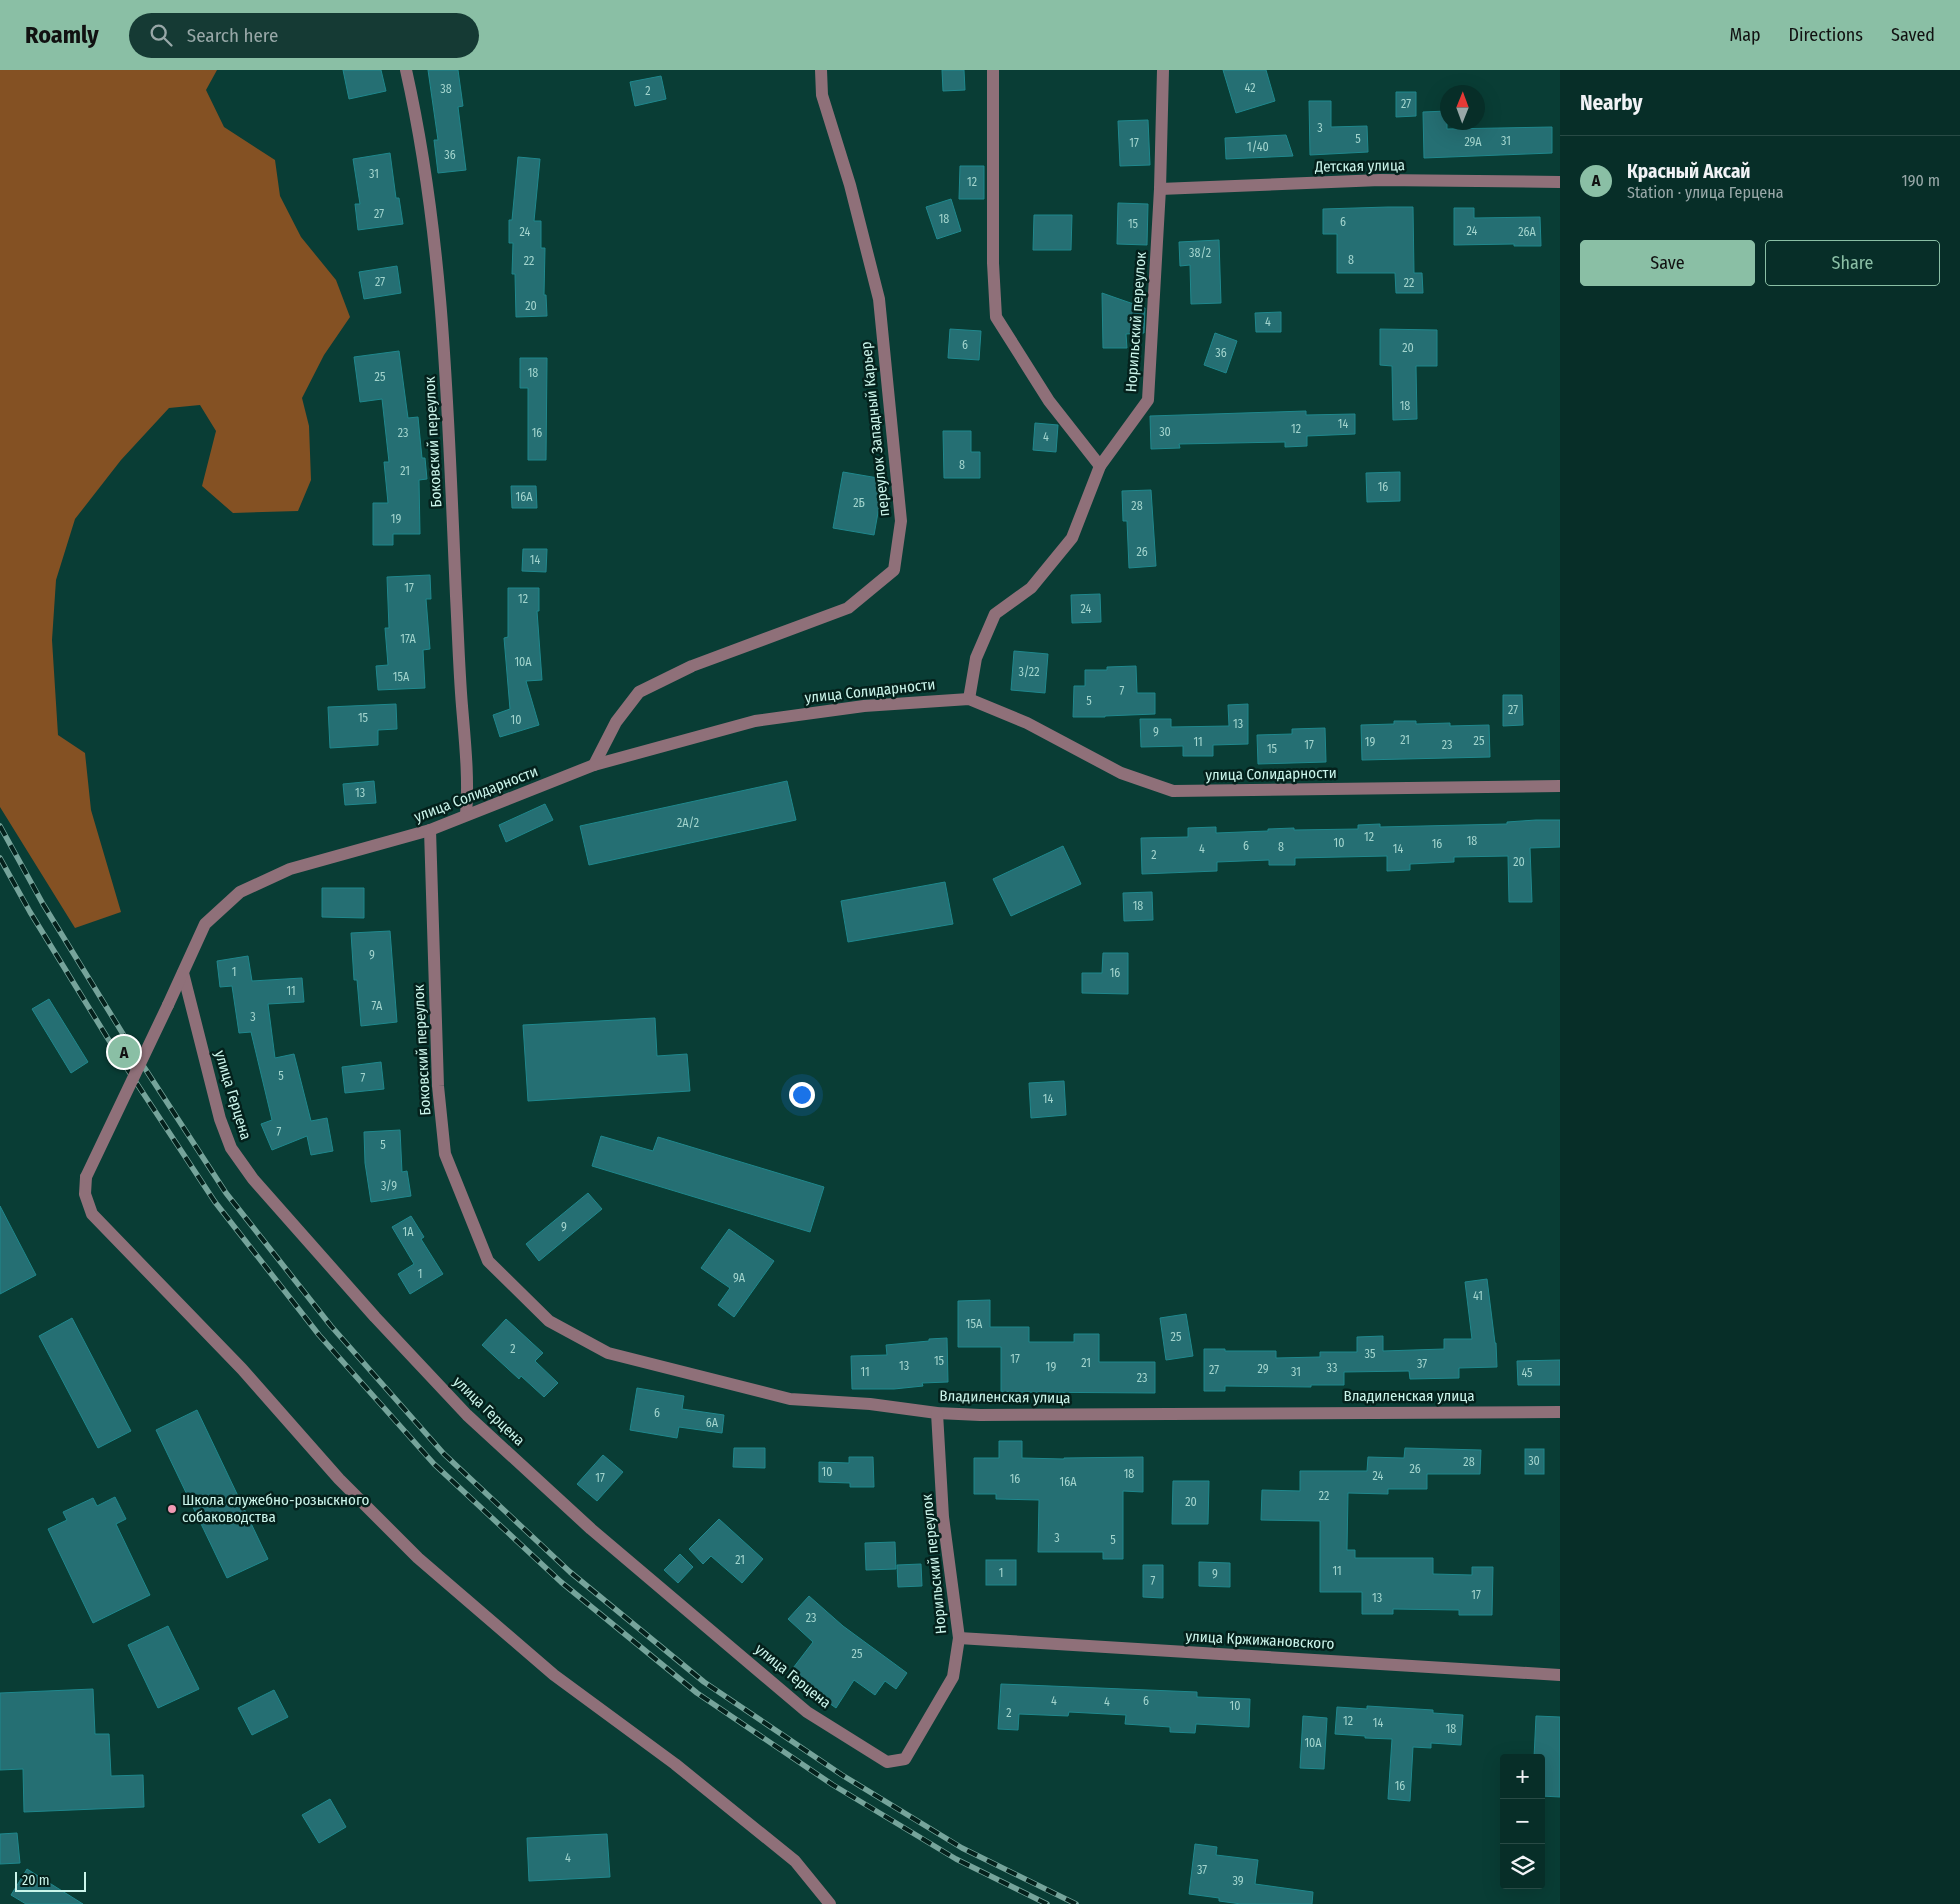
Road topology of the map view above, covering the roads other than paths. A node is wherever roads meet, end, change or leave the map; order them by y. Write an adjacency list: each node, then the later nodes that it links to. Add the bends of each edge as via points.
1 (406, 70): 11 (street, Боковский переулок, via 419,127 436,252 447,391 468,792)
2 (821, 70): 9 (street, переулок Западный Карьер, via 822,95 850,185 879,299 901,521 894,570 848,608 692,666 639,692 616,722)
3 (993, 70): 7 (street, via 996,317 1049,401)
4 (1163, 70): 6 (street, Норильский переулок)
5 (1560, 182): 6 (street, Детская улица, via 1380,180)
6 (1160, 189): 7 (street, Норильский переулок, via 1148,400)
7 (1100, 466): 8 (street, Норильский переулок, via 1072,538 1031,588 995,614 976,658)
8 (969, 699): 9 (street, улица Солидарности, via 864,706 755,721); 10 (street, улица Солидарности, via 1027,723 1121,773 1173,791)
9 (594, 766): 11 (street, улица Солидарности)
10 (1560, 786)
11 (466, 815): 12 (street, улица Солидарности)
12 (430, 830): 13 (street, улица Солидарности, via 290,869 240,892 205,924); 14 (street, Боковский переулок, via 438,1086 445,1154)
13 (183, 974): 19 (street, улица Герцена, via 220,1119 231,1148 253,1179 375,1317 467,1415 591,1529 800,1706 887,1762); 20 (street, bridge, via 86,1177 85,1194 92,1214 242,1369 339,1479 418,1558 554,1675 675,1764 789,1855)
14 (488, 1261): 16 (street, Владиленская улица, via 550,1321 608,1353 790,1399 870,1404)
15 (1560, 1412): 16 (street, Владиленская улица)
16 (937, 1413): 17 (street, Норильский переулок, via 944,1517)
17 (959, 1638): 18 (street, улица Кржижановского); 19 (street, Норильский переулок, via 953,1677)
18 (1560, 1675)
19 (905, 1759)
20 (830, 1904)

